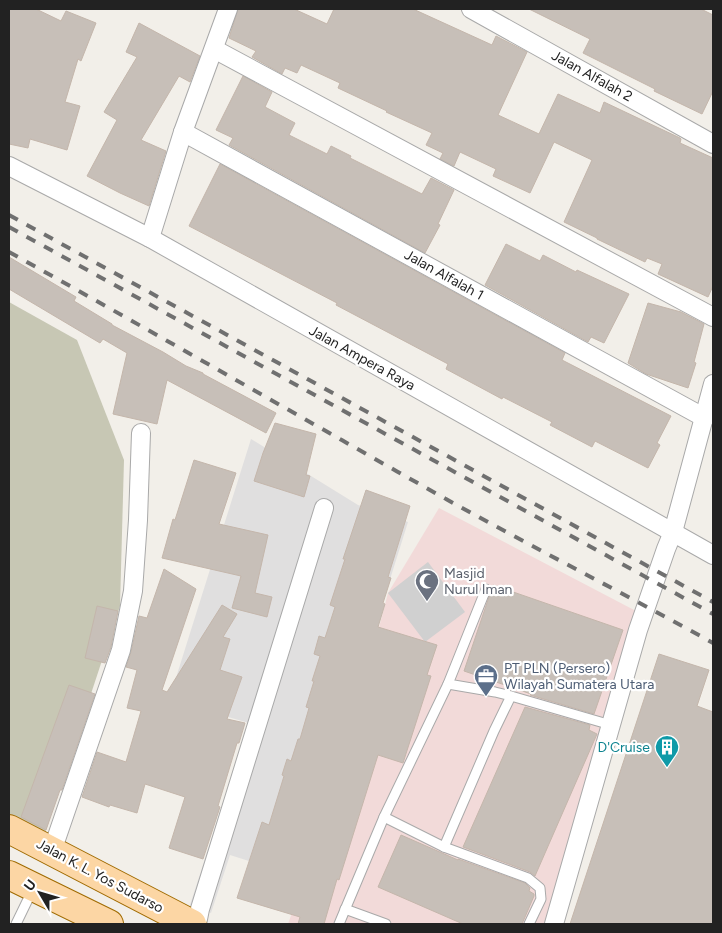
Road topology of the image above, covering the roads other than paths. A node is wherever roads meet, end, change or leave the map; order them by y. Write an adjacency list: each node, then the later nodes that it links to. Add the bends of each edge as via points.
1 (228, 9): 3 (street)
2 (471, 9): 5 (street, Jalan Alfalah 2)
3 (214, 49): 4 (street); 8 (street)
4 (183, 132): 7 (street); 10 (street, Jalan Alfalah 1)
5 (713, 144)
6 (9, 166): 7 (street, Jalan Ampera Raya)
7 (150, 238): 13 (street, Jalan Ampera Raya)
8 (713, 317)
9 (713, 384): 10 (street)
10 (704, 418): 13 (street)
11 (141, 433): 22 (street, via 133,590 122,650)
12 (324, 508): 29 (street)
13 (673, 532): 14 (street, Jalan Ampera Raya); 18 (street, via 646,606)
14 (713, 555)
15 (486, 589): 16 (lane)
16 (448, 684): 17 (lane); 19 (lane)
17 (511, 696): 18 (lane); 21 (lane)
18 (611, 725): 33 (street)
19 (384, 817): 21 (lane); 25 (lane)
20 (12, 838): 22 (main road, Jalan K. L. Yos Sudarso)
21 (444, 847): 32 (lane, via 528,878 540,888 541,899)
22 (52, 851): 24 (main road); 28 (main road, Jalan K. L. Yos Sudarso)
23 (9, 875): 24 (main road)
24 (33, 888): 26 (lane); 27 (main road)
25 (345, 910): 30 (lane); 31 (lane)
26 (16, 924)
27 (109, 924)
28 (192, 924)
29 (197, 924)
30 (339, 924)
31 (386, 924)
32 (529, 924)
33 (554, 924)

